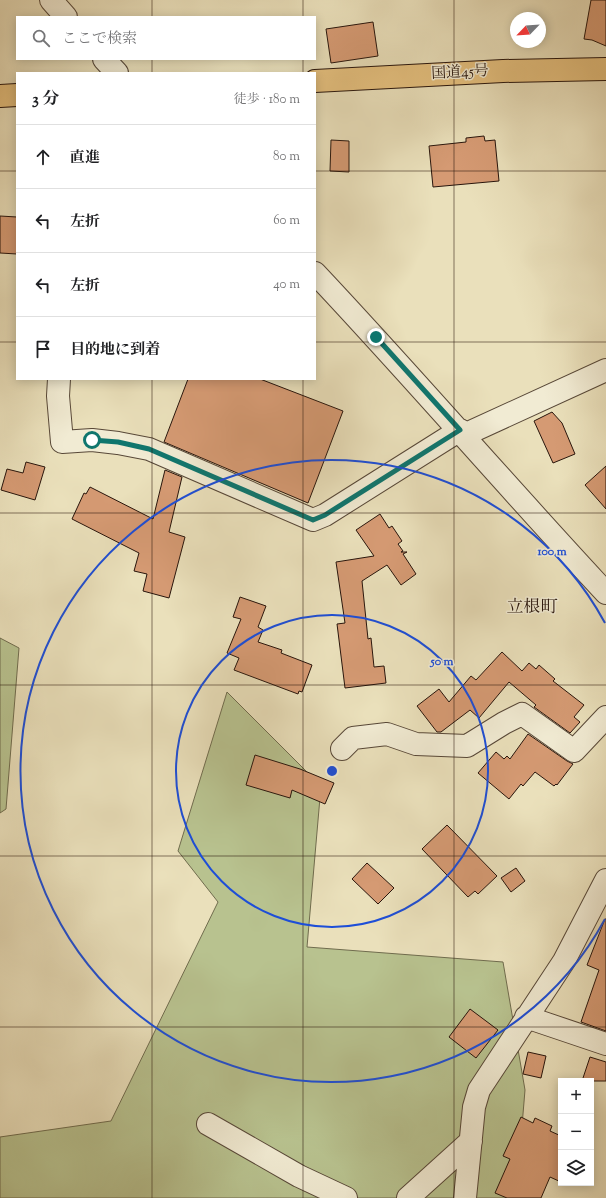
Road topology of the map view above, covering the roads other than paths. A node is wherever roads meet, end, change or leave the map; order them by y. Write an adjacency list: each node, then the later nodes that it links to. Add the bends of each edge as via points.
1 (51, 0): 2 (street)
2 (65, 16)
3 (105, 60): 5 (street)
4 (606, 69): 6 (highway, 国道45号, via 503,71)
5 (116, 72)
6 (316, 81)
7 (16, 95): 8 (highway)
8 (0, 96)
9 (316, 274): 12 (street)
10 (606, 370): 12 (street)
11 (59, 380): 12 (street, via 62,442 118,442 149,449 313,520)
12 (462, 432): 13 (street)
13 (606, 593)
14 (606, 717): 15 (street, via 574,751 522,714 466,746 416,744 387,734 353,738)
15 (342, 749)
16 (606, 880): 17 (street, via 564,961)
17 (526, 1017): 18 (street); 20 (street, via 479,1090 474,1106)
18 (606, 1044)
19 (208, 1124): 21 (street, via 299,1176)
20 (471, 1141): 22 (street); 23 (street)
21 (346, 1198)
22 (408, 1198)
23 (466, 1198)

